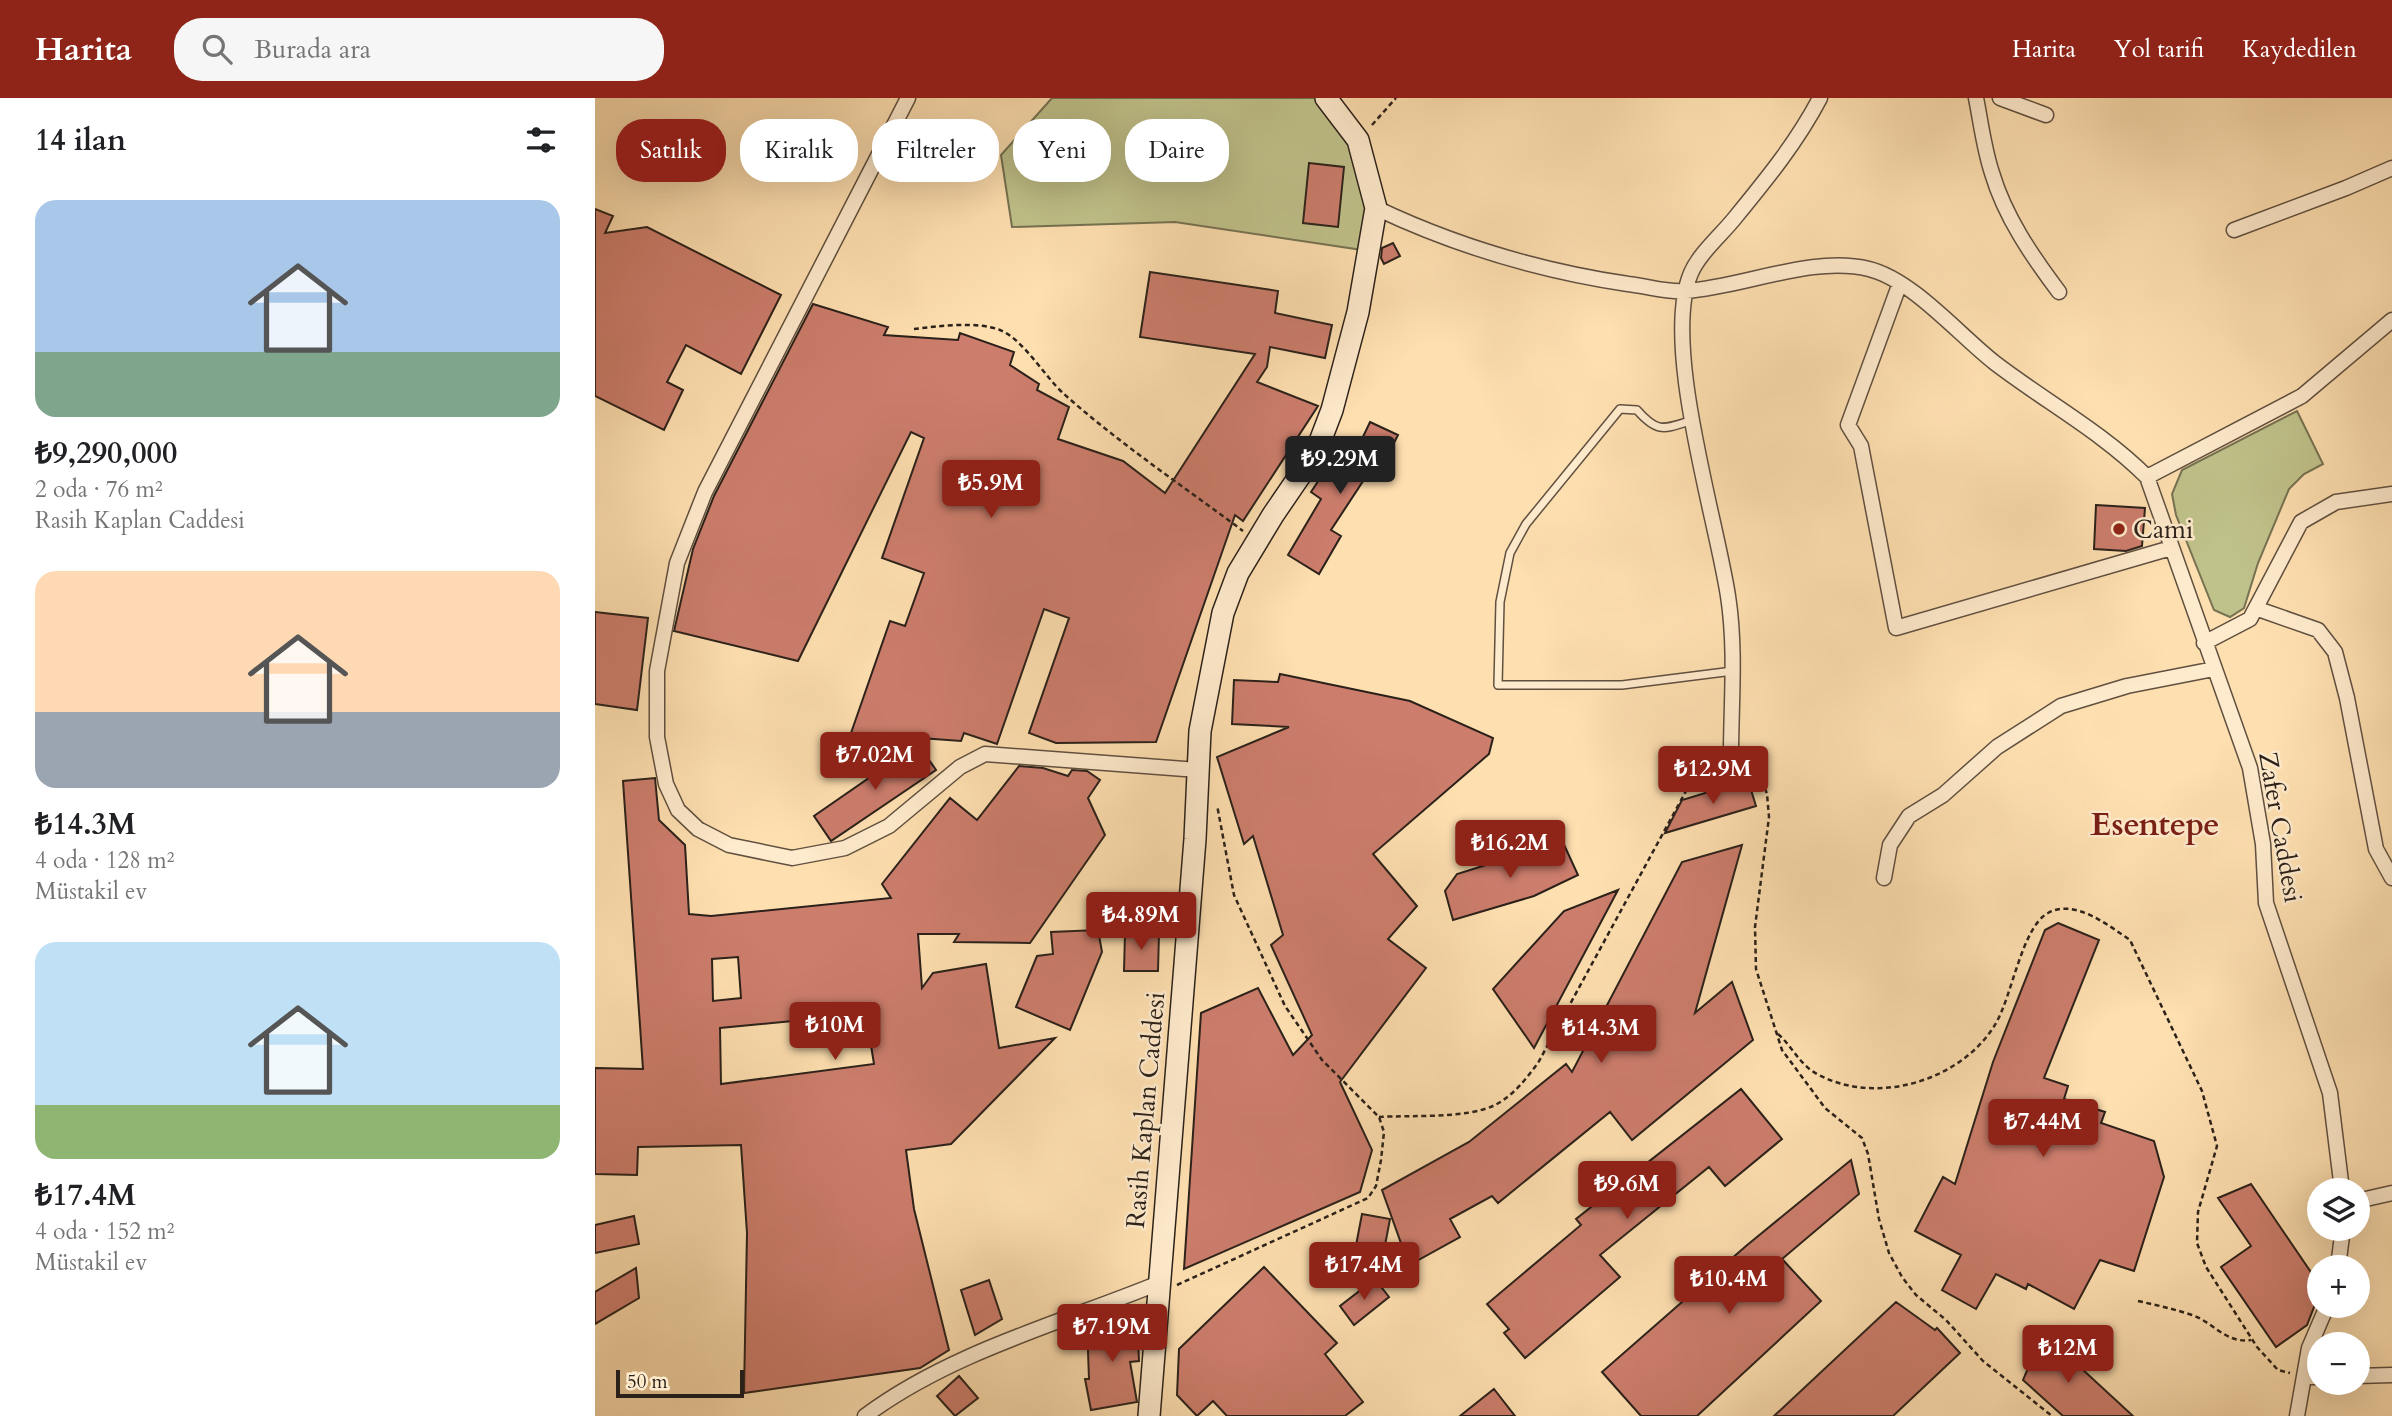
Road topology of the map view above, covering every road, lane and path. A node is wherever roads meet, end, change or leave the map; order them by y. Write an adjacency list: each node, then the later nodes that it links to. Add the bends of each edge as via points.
1 (908, 98): 26 (street, via 705,492 677,563 657,671 657,737 666,784 678,810 698,829 729,845 792,858 845,848 889,826 960,767 985,754)
2 (1326, 98): 8 (street)
3 (1396, 98): 8 (path)
4 (1820, 98): 13 (street, via 1782,160 1692,270)
5 (1976, 98): 14 (street, via 1991,173 2003,202)
6 (2000, 98): 7 (street)
7 (2046, 115)
8 (1358, 140): 10 (street, Rasih Kaplan Caddesi)
9 (2392, 168): 11 (street)
10 (1376, 208): 13 (street, via 1496,255 1574,276); 20 (street, Rasih Kaplan Caddesi, via 1358,312 1332,410 1316,452)
11 (2234, 230)
12 (1900, 284): 13 (street, via 1872,270 1843,265); 18 (street, via 1996,364 2122,452); 21 (street, via 1848,425 1861,446 1896,628)
13 (1684, 292): 17 (street, via 1680,323)
14 (2059, 292)
15 (2392, 320): 18 (street, via 2302,396)
16 (914, 329): 20 (path, via 958,326 999,330 1017,341 1063,393 1101,425)
17 (1693, 420): 25 (street, via 1729,598); 25 (lane, via 1660,429 1636,410 1620,409 1526,524 1510,553 1502,586 1498,685 1600,686)
18 (2147, 477): 21 (street, Zafer Caddesi)
19 (2392, 494): 22 (street, via 2336,502 2301,522)
20 (1257, 541): 26 (street, Rasih Kaplan Caddesi, via 1238,573 1223,613)
21 (2171, 548): 23 (street, Zafer Caddesi)
22 (2258, 609): 23 (street, via 2250,619); 30 (street, via 2318,630 2335,652 2376,849)
23 (2204, 643): 24 (street, Zafer Caddesi)
24 (2214, 669): 29 (street, via 2127,686 2061,706 1997,747 1943,795 1909,816 1890,845); 33 (street, Zafer Caddesi, via 2250,768 2263,844 2266,903 2330,1093)
25 (1733, 671): 27 (street)
26 (1198, 770): 36 (street, Rasih Kaplan Caddesi)
27 (1731, 771): 31 (path, via 1756,775 1767,794 1769,817 1755,927 1756,969); 32 (path, via 1694,782 1686,791 1538,1063 1521,1085 1495,1105 1478,1111)
28 (1215, 796): 32 (path, via 1234,895 1285,1006 1322,1060)
29 (1884, 878)
30 (2392, 878)
31 (1776, 1032): 38 (path, via 1816,1074 1845,1086 1880,1089 1914,1082 1947,1070 1972,1053 1996,1023 2032,930 2048,913 2074,909 2108,925 2130,940 2202,1091 2217,1146 2198,1212 2197,1243 2206,1267); 45 (path, via 1800,1078 1825,1108 1862,1138 1879,1219 1902,1277 1983,1361)
32 (1379, 1117): 36 (path, via 1384,1132 1381,1160 1376,1186 1368,1198)
33 (2341, 1178)
34 (2392, 1193): 35 (street)
35 (2370, 1198)
36 (1159, 1288): 43 (street, via 963,1360 883,1402); 44 (street, Rasih Kaplan Caddesi)
37 (2138, 1301): 38 (path, via 2195,1315 2243,1342)
38 (2253, 1340): 39 (path, via 2278,1370)
39 (2307, 1376)
40 (2370, 1376): 41 (street)
41 (2392, 1376)
42 (2307, 1388): 46 (street)
43 (866, 1416)
44 (1149, 1416)
45 (2052, 1416)
46 (2297, 1416)

